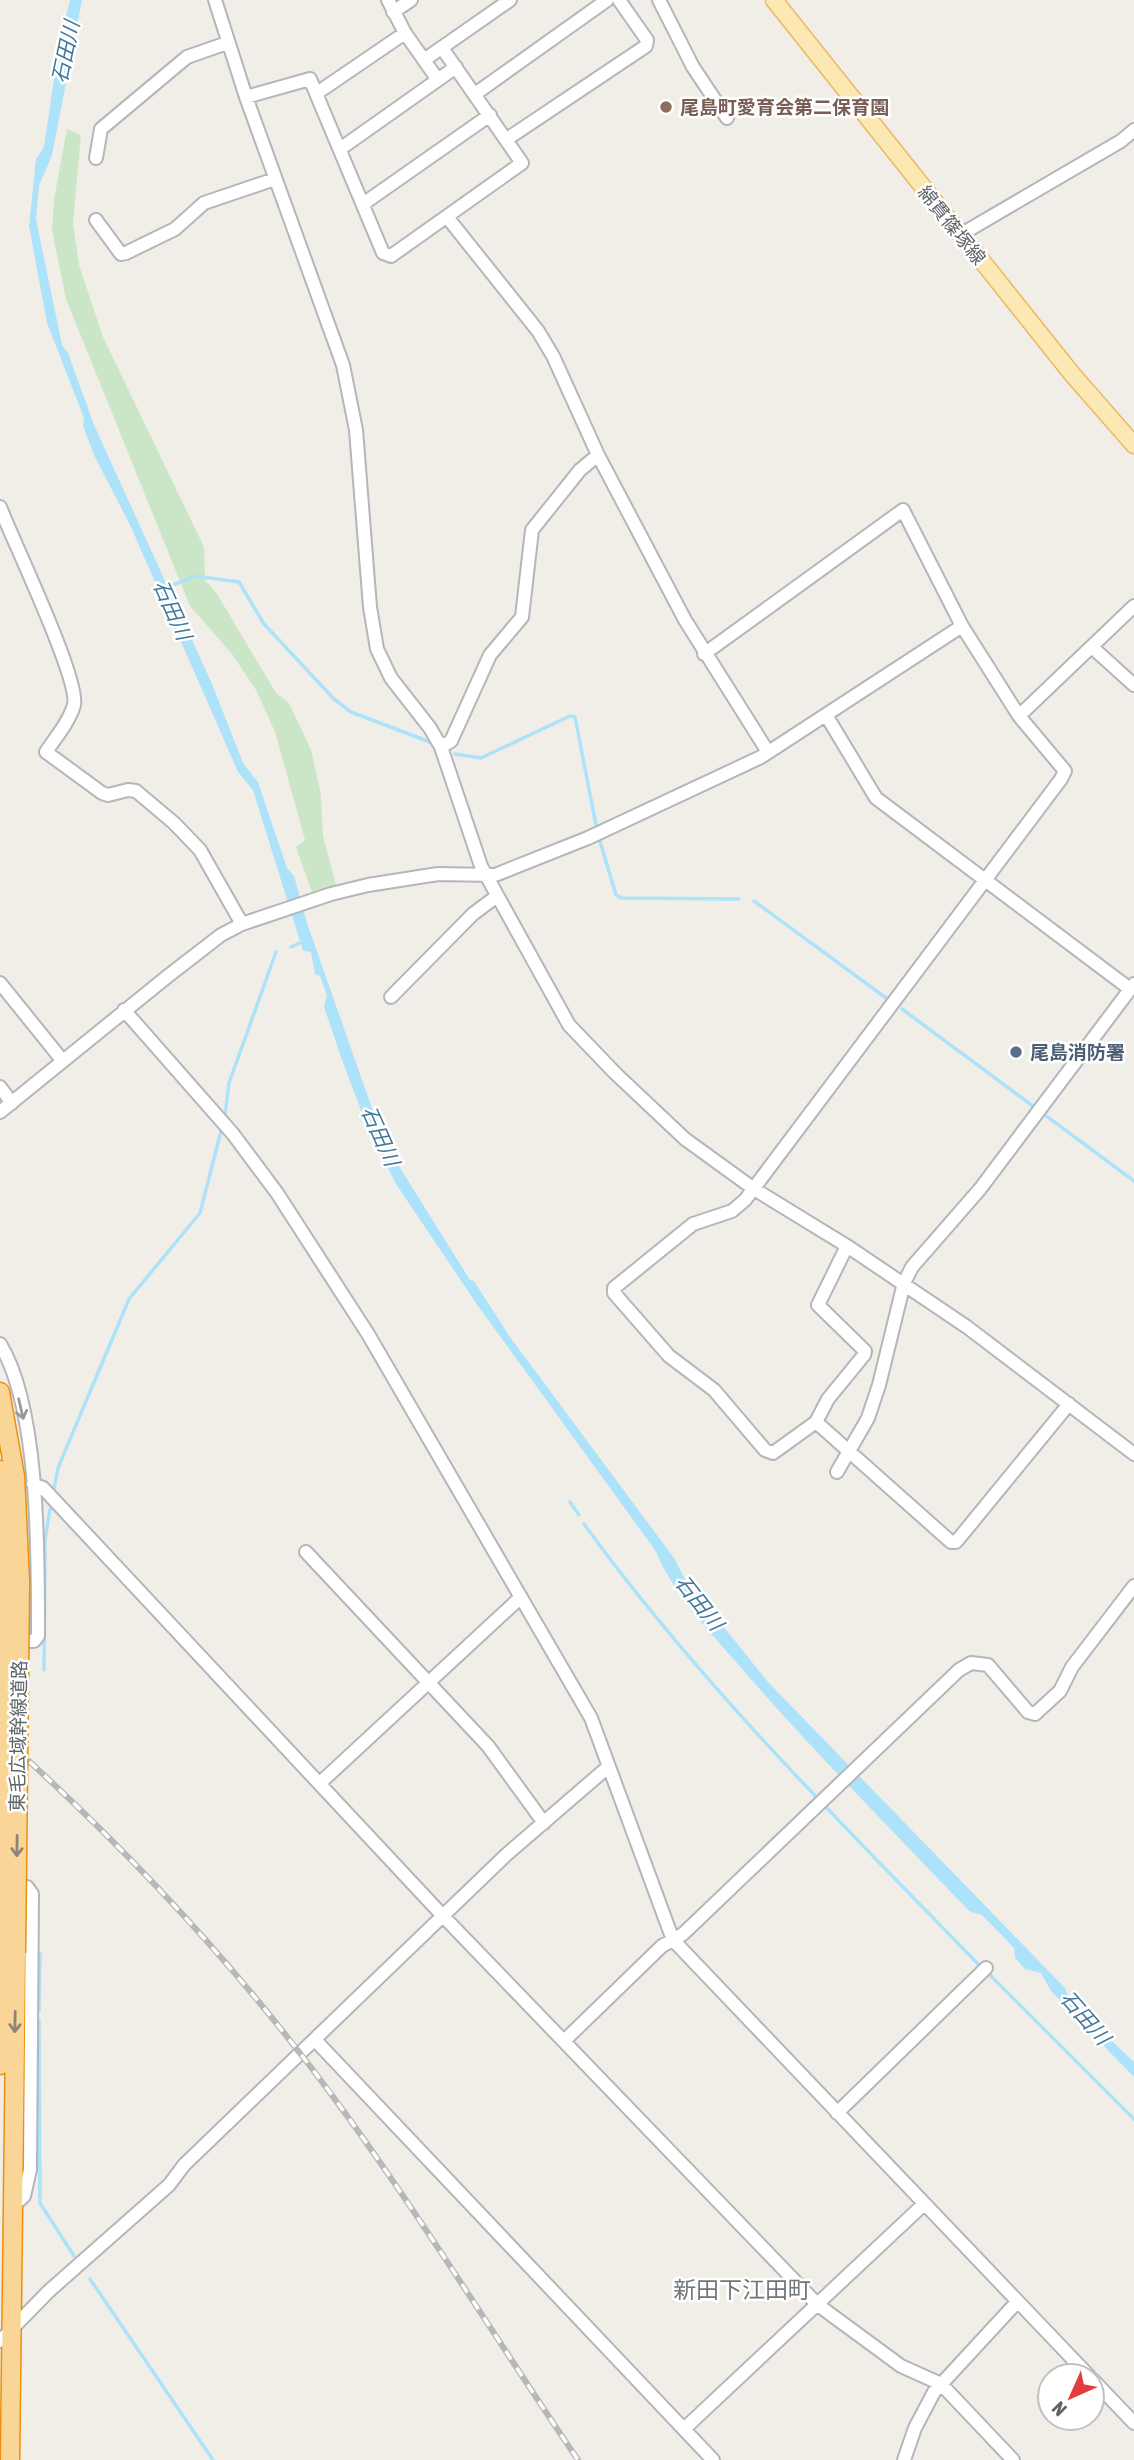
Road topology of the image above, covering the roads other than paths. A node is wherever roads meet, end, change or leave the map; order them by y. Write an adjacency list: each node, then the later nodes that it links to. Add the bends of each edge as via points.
1 (215, 0): 10 (street)
2 (411, 0): 8 (street)
3 (510, 0): 11 (street)
4 (607, 0): 16 (street)
5 (619, 0): 21 (street, via 647,40 646,46)
6 (659, 0): 19 (street)
7 (775, 0): 28 (main road, 綿貫篠塚線)
8 (391, 6): 9 (street)
9 (405, 33): 12 (street); 15 (street)
10 (228, 43): 17 (street); 23 (street, via 187,57 101,129)
11 (442, 48): 12 (street); 13 (street)
12 (424, 60): 14 (street)
13 (456, 67): 14 (street); 16 (street)
14 (438, 80): 22 (street)
15 (317, 93): 17 (street, via 305,79); 22 (street)
16 (475, 94): 18 (street)
17 (246, 97): 24 (street)
18 (490, 115): 21 (street); 25 (street)
19 (727, 118)
20 (1134, 130): 28 (street)
21 (507, 139): 26 (street, via 522,161 520,166)
22 (340, 149): 25 (street)
23 (96, 158)
24 (275, 179): 27 (street, via 204,203 175,229 126,253 121,254); 39 (street, via 339,351 348,389 377,649 391,678)
25 (363, 204): 26 (street, via 388,257)
26 (447, 217): 30 (street, via 538,331)
27 (96, 220)
28 (960, 235): 29 (main road, 綿貫篠塚線)
29 (1134, 445)
30 (598, 455): 35 (street); 39 (street, via 580,470 532,530 522,617 496,646 451,741)
31 (0, 507): 44 (street, via 74,687 68,719 46,752 102,793 128,790 146,797 200,850)
32 (1134, 606): 34 (street)
33 (962, 625): 35 (street, via 902,510); 37 (street); 38 (street)
34 (1093, 648): 36 (street); 38 (street)
35 (704, 654): 40 (street)
36 (1134, 685)
37 (826, 715): 40 (street); 42 (street, via 876,798)
38 (1019, 716): 42 (street, via 1064,773)
39 (441, 747): 41 (street)
40 (768, 752): 41 (street, via 598,833)
41 (486, 875): 43 (street); 44 (street, via 438,874 345,889)
42 (985, 882): 46 (street); 53 (street)
43 (497, 896): 47 (street, via 473,914); 53 (street, via 553,999 583,1041 671,1127)
44 (242, 924): 48 (street)
45 (0, 983): 49 (street)
46 (1132, 987): 55 (street, via 980,1189 918,1258)
47 (391, 997)
48 (124, 1010): 49 (street); 68 (street, via 233,1134 277,1193 368,1334)
49 (62, 1060): 51 (street)
50 (0, 1087): 51 (street)
51 (12, 1103): 52 (street)
52 (0, 1112)
53 (754, 1189): 54 (street); 59 (street, via 732,1211 693,1224 614,1293 669,1356 714,1390 765,1450 773,1453)
54 (846, 1246): 55 (street); 59 (street, via 818,1305 864,1356 828,1399)
55 (904, 1283): 58 (street); 60 (street, via 879,1385)
56 (0, 1344): 64 (street, one-way to 64, via 12,1370 23,1416)
57 (0, 1392): 66 (highway, 東毛広域幹線道路, via 17,1495)
58 (1069, 1404): 60 (street, via 956,1542); 61 (street)
59 (816, 1422): 60 (street)
60 (850, 1453): 63 (street)
61 (1134, 1454)
62 (0, 1470): 66 (highway, 東毛広域幹線道路)
63 (837, 1472)
64 (33, 1484): 69 (street, via 38,1636 34,1641); 72 (street, via 43,1488)
65 (306, 1552): 70 (street)
66 (13, 1581): 77 (highway, 東毛広域幹線道路, bridge)
67 (1134, 1586): 76 (street, via 1072,1667 1060,1691 1035,1714 1028,1712 993,1669 971,1663)
68 (521, 1597): 70 (street); 71 (street, via 591,1718)
69 (0, 1642)
70 (427, 1681): 72 (street); 73 (street, via 488,1746)
71 (608, 1767): 73 (street); 76 (street)
72 (320, 1783): 75 (street)
73 (544, 1823): 75 (street)
74 (0, 1884): 84 (street, via 27,1887 32,1895 30,2170 24,2196)
75 (443, 1916): 79 (street); 80 (street)
76 (673, 1940): 80 (street); 82 (street)
77 (8, 1953): 81 (highway, 東毛広域幹線道路); 84 (highway, 東毛広域幹線道路, one-way to 84)
78 (986, 1968): 82 (street)
79 (320, 2037): 87 (street, via 184,2165 169,2185); 92 (street)
80 (565, 2040): 86 (street)
81 (0, 2066)
82 (838, 2113): 83 (street)
83 (924, 2204): 85 (street); 86 (street)
84 (13, 2206): 87 (highway, 東毛広域幹線道路)
85 (1017, 2302): 88 (street); 89 (street)
86 (818, 2305): 89 (street, via 901,2366); 92 (street)
87 (5, 2334): 93 (highway, 東毛広域幹線道路)
88 (1075, 2362)
89 (941, 2384): 95 (street, via 921,2416); 96 (street)
90 (1106, 2394): 91 (street)
91 (1134, 2424)
92 (684, 2429): 94 (street)
93 (10, 2460)
94 (713, 2460)
95 (904, 2460)
96 (1013, 2460)

